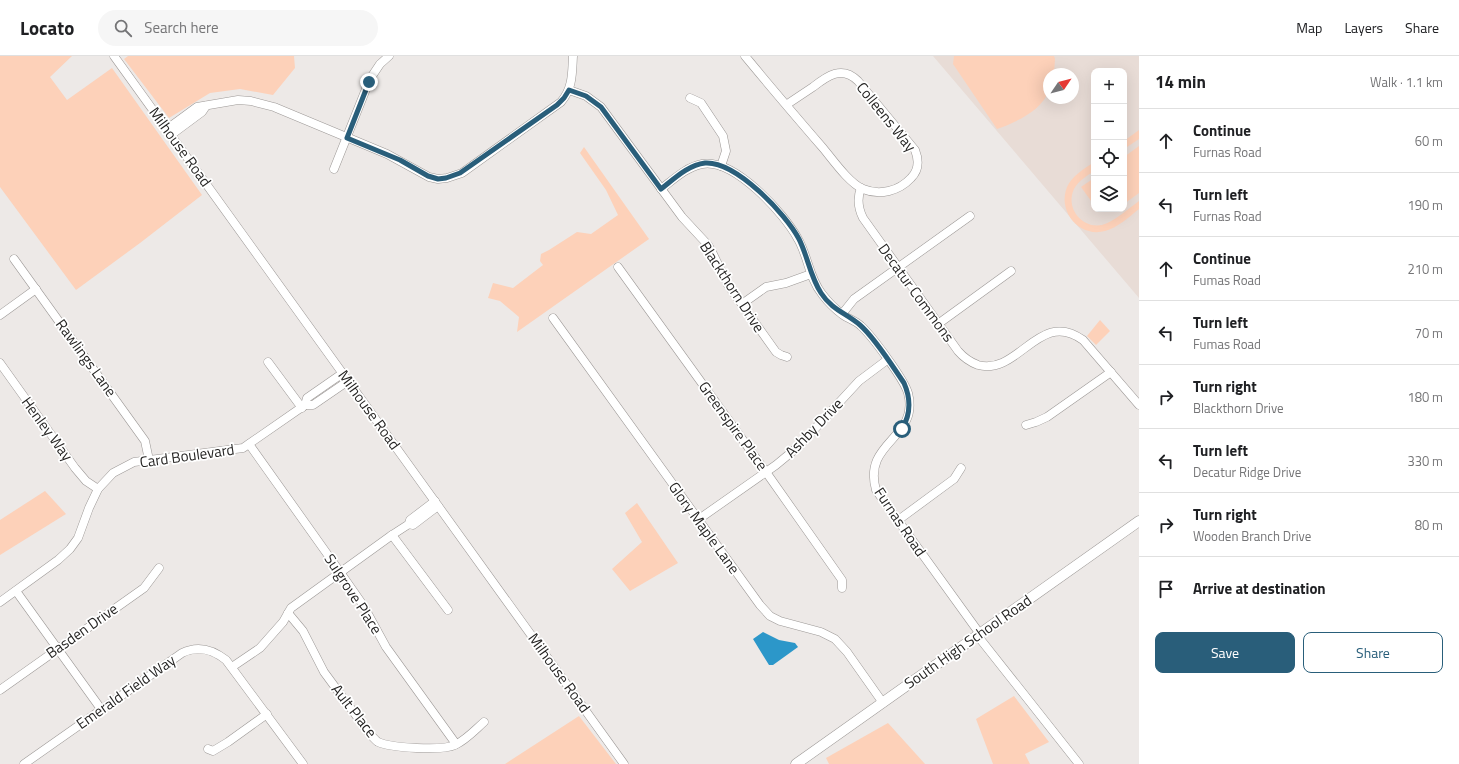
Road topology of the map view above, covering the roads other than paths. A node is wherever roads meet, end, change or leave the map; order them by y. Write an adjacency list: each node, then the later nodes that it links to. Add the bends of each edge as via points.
1 (114, 56): 8 (street, Milhouse Road)
2 (389, 56): 9 (street, via 372,74)
3 (573, 56): 5 (street)
4 (745, 56): 7 (street)
5 (569, 90): 9 (street, via 557,105 460,173 449,178 438,179 428,176 400,160); 13 (street, Blackthorn Drive, via 586,96 601,107)
6 (690, 98): 10 (street, via 701,103 723,136 726,151)
7 (786, 105): 12 (street); 12 (street, Colleens Way, via 832,74 845,74 858,82 912,146 918,162 913,176 899,187 879,192)
8 (169, 132): 9 (street, via 202,112 206,106 238,100 262,103); 31 (street, Milhouse Road)
9 (347, 138): 11 (street)
10 (721, 166): 13 (street, via 707,163 695,166); 19 (street, Furnas Road, via 753,187 778,211 798,238)
11 (334, 169)
12 (861, 188): 17 (street, Decatur Commons, via 858,202 860,214)
13 (661, 189): 21 (street, Blackthorn Drive, via 685,221 708,245 728,285)
14 (970, 216): 17 (street)
15 (14, 259): 20 (street, Rawlings Lane)
16 (618, 267): 39 (street, Greenspire Place)
17 (898, 268): 22 (street, via 856,298); 25 (street, Decatur Commons)
18 (1011, 271): 25 (street)
19 (811, 274): 21 (street, via 764,288); 22 (street, Furnas Road, via 822,294)
20 (36, 290): 23 (street); 37 (street, Rawlings Lane, via 145,441)
21 (742, 304): 26 (street, Blackthorn Drive, via 776,352)
22 (842, 314): 27 (street, Furnas Road, via 869,334)
23 (0, 315)
24 (553, 318): 42 (street, Glory Maple Lane)
25 (938, 324): 30 (street, Decatur Commons, via 962,356 977,364 989,366 1002,363 1043,335 1061,331 1083,340)
26 (787, 357)
27 (887, 360): 39 (street, Ashby Drive, via 859,381 805,440); 43 (street, Furnas Road, via 904,383 909,409 902,429 877,459 873,476 876,490)
28 (268, 362): 34 (street)
29 (0, 364): 40 (street, Henley Way, via 75,468)
30 (1111, 372): 33 (street, Decatur Commons); 35 (street, via 1047,417)
31 (342, 373): 32 (street, Milhouse Road); 34 (street, Card Boulevard, via 307,398)
32 (348, 381): 34 (street, Card Boulevard, via 313,405); 41 (street, Milhouse Road)
33 (1139, 405)
34 (303, 406): 36 (street, Card Boulevard)
35 (1026, 425)
36 (249, 444): 37 (street, Card Boulevard, via 228,451); 47 (street, Sulgrove Place)
37 (149, 460): 40 (street, Card Boulevard, via 134,462 114,473)
38 (961, 468): 43 (street, via 954,479)
39 (766, 472): 42 (street, Ashby Drive); 48 (street, Greenspire Place, via 842,580)
40 (98, 490): 49 (street, Card Boulevard, via 78,538 70,549)
41 (437, 504): 45 (street, via 410,520 409,524); 65 (street, Milhouse Road)
42 (699, 520): 57 (street, Glory Maple Lane, via 770,616 821,632 834,639 847,652)
43 (897, 521): 53 (street, Furnas Road)
44 (1139, 521): 53 (main road, South High School Road)
45 (392, 535): 47 (street); 51 (street)
46 (159, 568): 54 (street, Basden Drive, via 144,588)
47 (340, 572): 52 (street, via 291,608); 61 (street, Sulgrove Place, via 363,605 386,647)
48 (842, 588)
49 (16, 591): 50 (street, Card Boulevard); 54 (street)
50 (0, 602)
51 (448, 610)
52 (288, 613): 55 (street, via 260,648); 61 (street, Ault Place, via 303,631 328,678 369,734 388,745 443,748)
53 (978, 635): 57 (main road, South High School Road); 67 (street, Furnas Road)
54 (58, 648): 56 (street, Basden Drive); 58 (street)
55 (232, 667): 58 (street, Emerald Field Way, via 214,651 188,649); 59 (street, Emerald Field Way)
56 (0, 690)
57 (883, 702): 66 (main road, South High School Road)
58 (101, 709): 63 (street, Emerald Field Way)
59 (267, 714): 62 (street, via 213,751); 64 (street, Emerald Field Way)
60 (484, 722): 61 (street)
61 (456, 744)
62 (208, 749)
63 (24, 764)
64 (303, 764)
65 (624, 764)
66 (796, 764)
67 (1079, 764)

